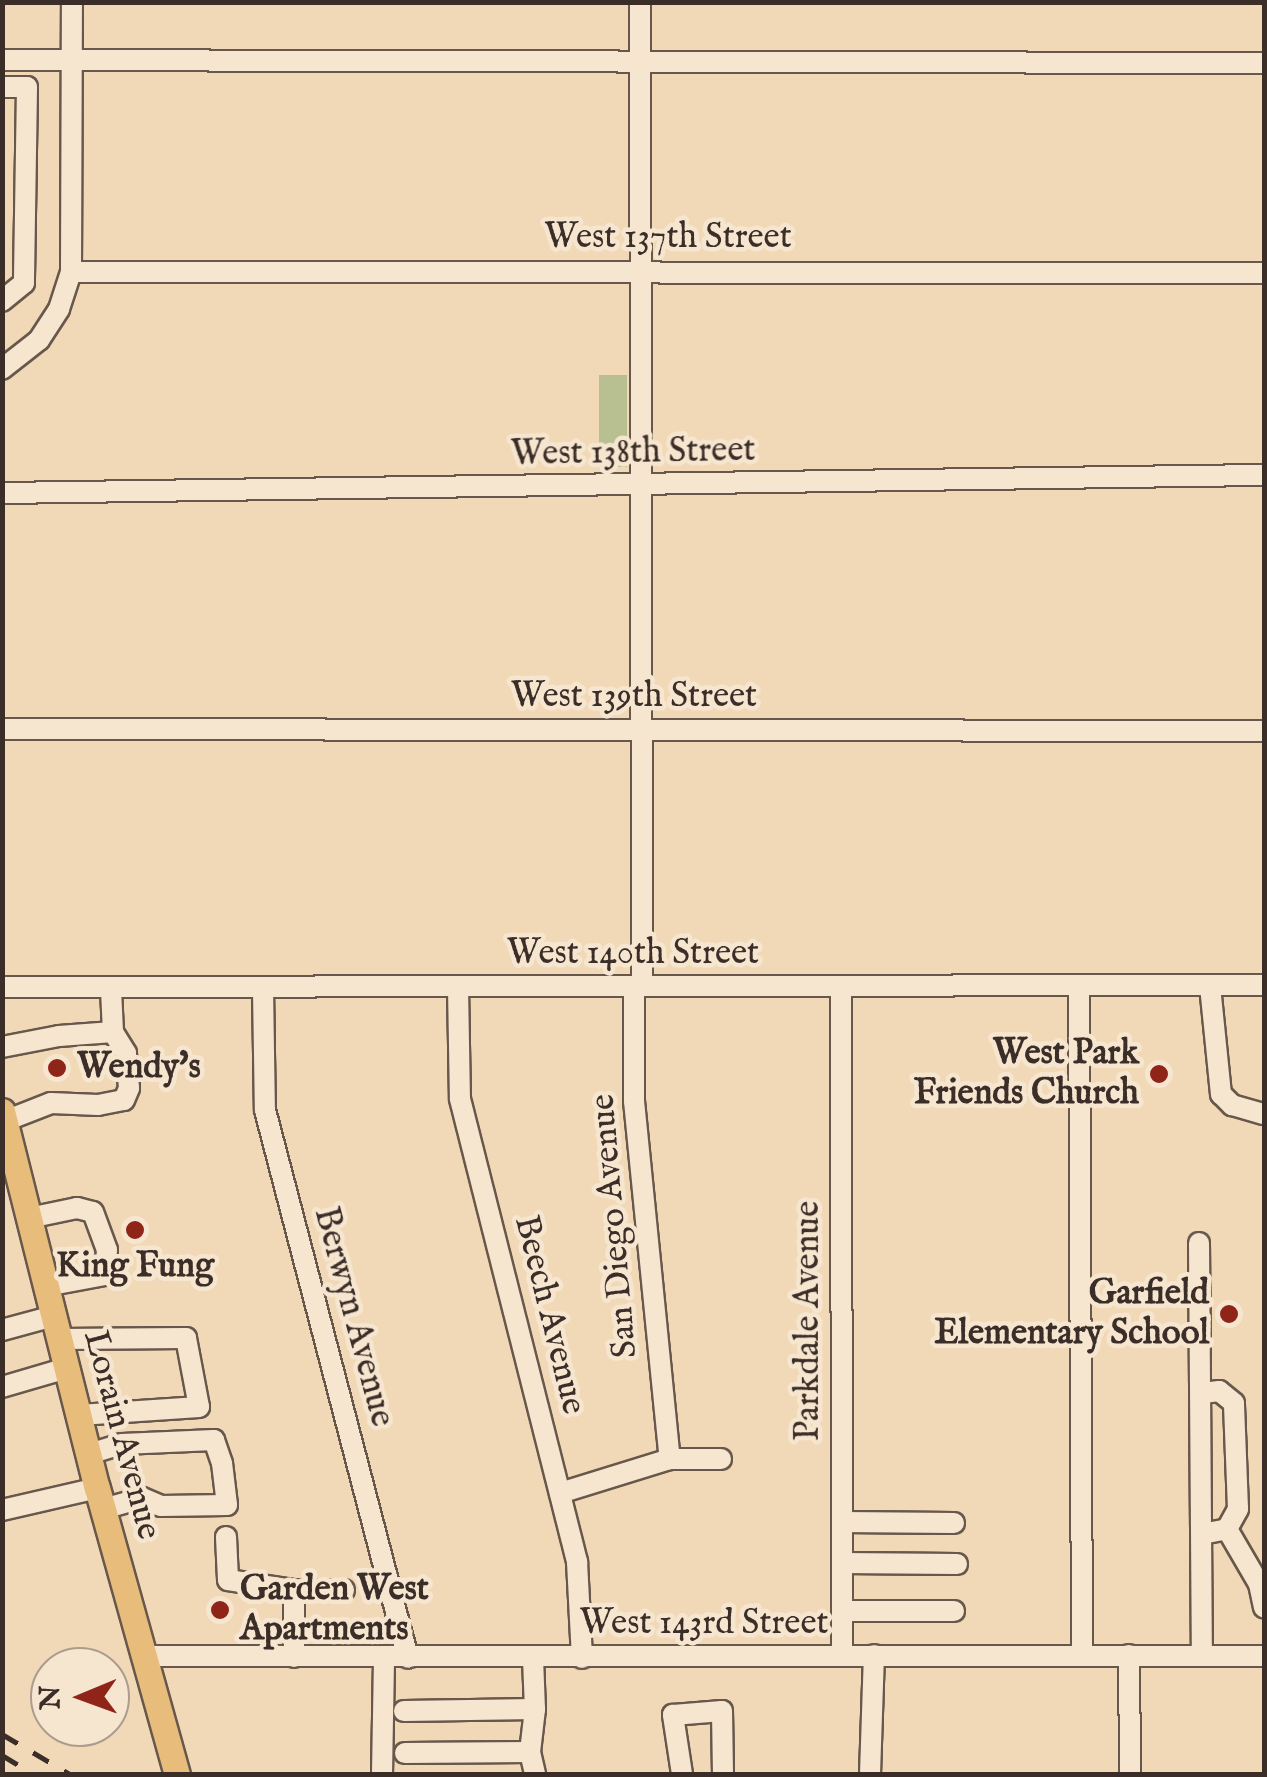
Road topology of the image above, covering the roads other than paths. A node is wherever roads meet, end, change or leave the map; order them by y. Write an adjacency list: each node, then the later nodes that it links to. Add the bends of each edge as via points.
1 (72, 2): 4 (street)
2 (640, 2): 5 (street, San Diego Avenue)
3 (2, 60): 4 (street)
4 (70, 61): 5 (street); 9 (street)
5 (640, 62): 6 (street); 8 (street, San Diego Avenue)
6 (1264, 63)
7 (2, 87): 11 (street, via 27,86 24,283)
8 (640, 270): 9 (street, West 137th Street); 10 (street, West 137th Street); 14 (street, San Diego Avenue)
9 (71, 272): 12 (street, via 40,340)
10 (1264, 273)
11 (2, 301)
12 (2, 369)
13 (1264, 476): 14 (street, West 138th Street)
14 (639, 486): 15 (street, West 138th Street); 17 (street, San Diego Avenue)
15 (2, 493)
16 (2, 729): 17 (street, West 139th Street)
17 (640, 730): 18 (street, West 139th Street); 19 (street, San Diego Avenue)
18 (1264, 730)
19 (638, 986): 20 (street, West 140th Street); 24 (street, West 140th Street); 43 (street, San Diego Avenue, via 634,1101)
20 (841, 986): 25 (street, West 140th Street); 47 (street, Parkdale Avenue)
21 (1210, 986): 22 (street, West 140th Street); 25 (street, West 140th Street); 30 (street, via 1220,1094 1232,1105)
22 (1264, 986)
23 (2, 987): 26 (street, West 140th Street)
24 (458, 987): 27 (street, West 140th Street); 44 (street, Beech Avenue, via 460,1099)
25 (1079, 987): 60 (street)
26 (111, 988): 27 (street, West 140th Street); 28 (street)
27 (263, 989): 68 (street, Berwyn Avenue, via 265,1110)
28 (113, 1032): 29 (street); 31 (street, via 126,1053 124,1100 51,1103)
29 (2, 1047)
30 (1264, 1114)
31 (4, 1116): 32 (main road, Lorain Avenue)
32 (29, 1218): 34 (main road, Lorain Avenue); 34 (street, via 77,1208 93,1212 107,1250 105,1275)
33 (1199, 1243): 39 (street)
34 (46, 1286): 35 (main road, Lorain Avenue)
35 (57, 1328): 36 (street); 37 (main road, Lorain Avenue); 40 (street, via 186,1338 199,1407)
36 (2, 1330)
37 (67, 1368): 38 (street); 40 (main road, Lorain Avenue)
38 (2, 1387)
39 (1203, 1393): 49 (street, via 1229,1395 1238,1420 1238,1508); 50 (street)
40 (79, 1414): 41 (main road, Lorain Avenue)
41 (88, 1454): 45 (main road, Lorain Avenue); 45 (street, via 122,1444 214,1440 227,1505)
42 (721, 1458): 43 (street)
43 (670, 1459): 44 (street)
44 (560, 1493): 70 (street, Beech Avenue, via 577,1562)
45 (100, 1498): 46 (street); 63 (main road, Lorain Avenue)
46 (2, 1510)
47 (842, 1522): 48 (street); 52 (street, Parkdale Avenue)
48 (954, 1522)
49 (1228, 1529): 50 (street); 56 (street, via 1259,1584)
50 (1202, 1534): 62 (street)
51 (226, 1537): 54 (street, via 228,1580)
52 (842, 1563): 53 (street); 57 (street, Parkdale Avenue)
53 (957, 1564)
54 (294, 1590): 55 (street); 66 (street)
55 (344, 1590)
56 (1264, 1607)
57 (842, 1611): 58 (street); 64 (street, Parkdale Avenue)
58 (954, 1611)
59 (874, 1655): 60 (street, West 143rd Street); 64 (street, West 143rd Street); 80 (street)
60 (1082, 1655): 61 (street, West 143rd Street)
61 (1129, 1655): 62 (street, West 143rd Street); 81 (street)
62 (1202, 1655): 65 (street, West 143rd Street)
63 (145, 1656): 66 (street, West 143rd Street); 75 (main road, Lorain Avenue)
64 (842, 1656): 70 (street, West 143rd Street)
65 (1264, 1656)
66 (294, 1657): 67 (street, West 143rd Street)
67 (384, 1658): 68 (street, West 143rd Street); 76 (street)
68 (408, 1658): 69 (street, West 143rd Street)
69 (533, 1658): 70 (street, West 143rd Street); 71 (street)
70 (582, 1658)
71 (536, 1709): 72 (street); 73 (street)
72 (404, 1711)
73 (530, 1752): 74 (street); 77 (street)
74 (405, 1754)
75 (177, 1774)
76 (382, 1774)
77 (535, 1774)
78 (682, 1774): 79 (street, via 672,1714 722,1711)
79 (723, 1774)
80 (870, 1774)
81 (1130, 1774)

